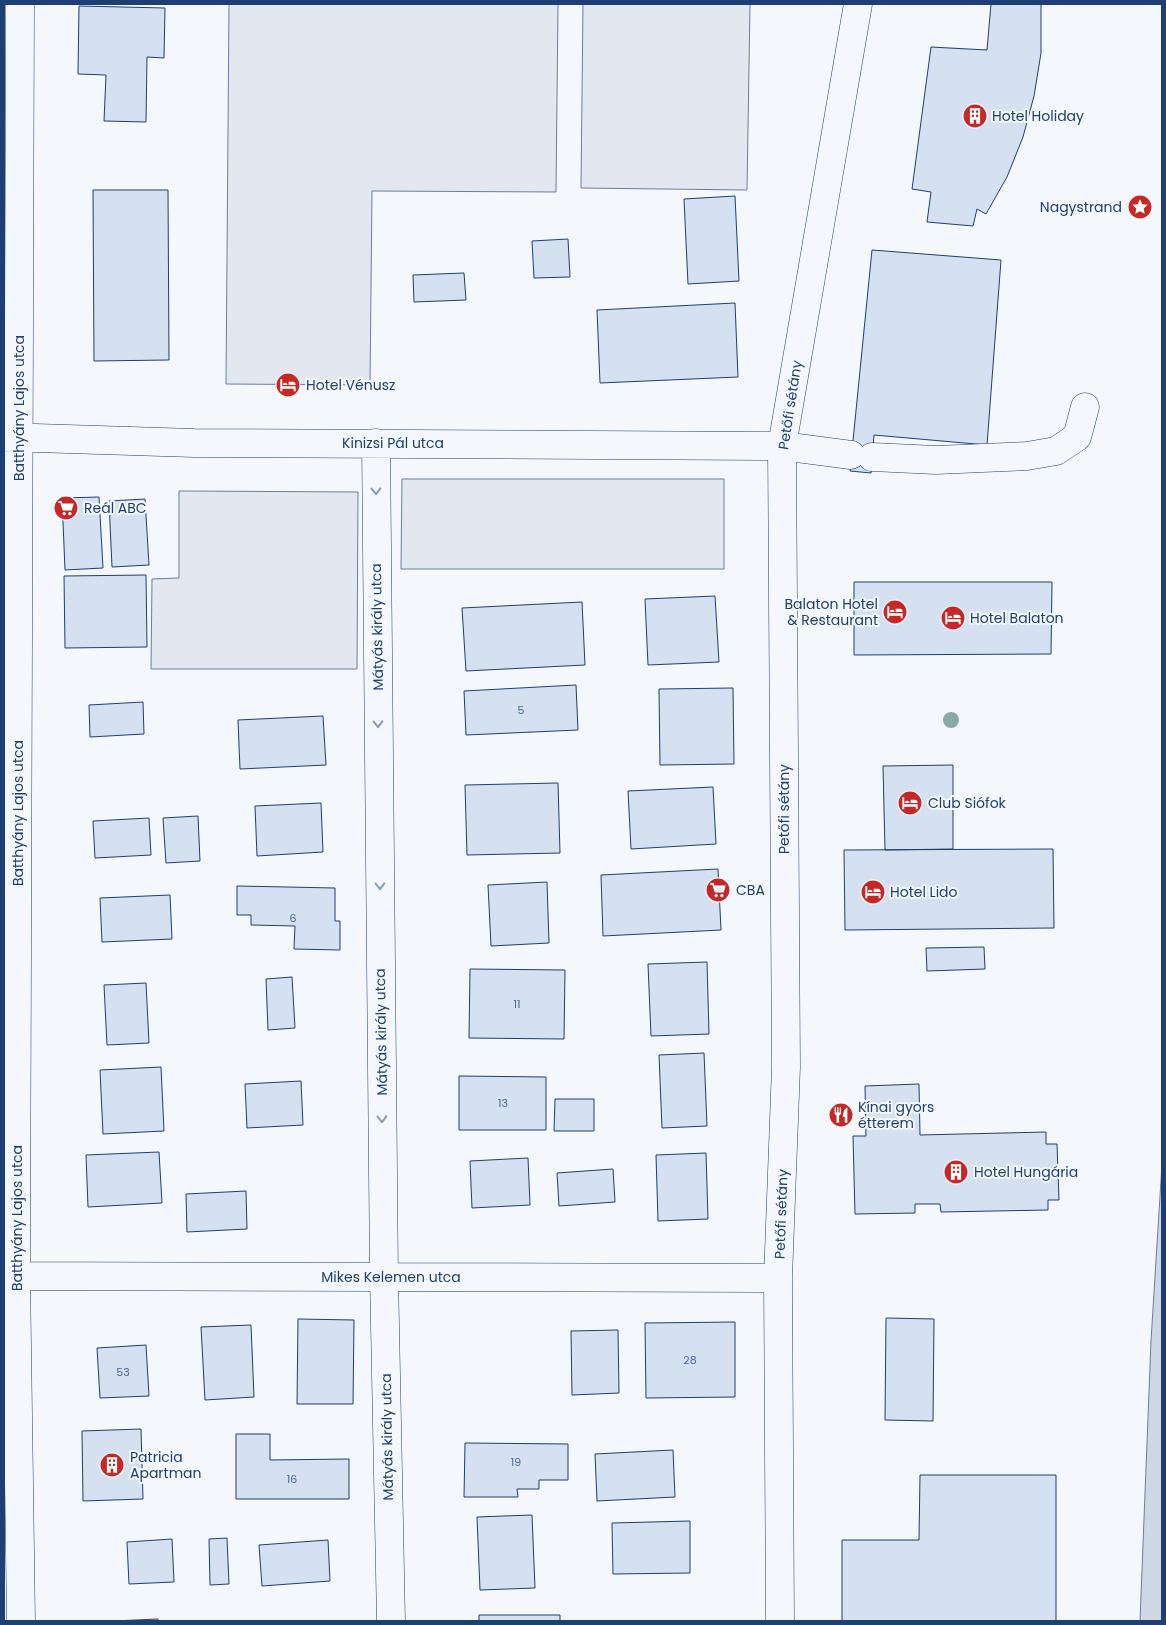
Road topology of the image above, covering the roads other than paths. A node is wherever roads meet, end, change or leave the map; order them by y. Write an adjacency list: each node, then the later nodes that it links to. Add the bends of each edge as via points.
1 (20, 4): 4 (street, Batthyány Lajos utca)
2 (858, 4): 6 (street, Petőfi sétány)
3 (1085, 407): 6 (street, Kinizsi Pál utca, via 1077,436 1056,451 1027,456 936,460 862,456)
4 (11, 437): 5 (street, Kinizsi Pál utca, via 194,443); 7 (street, Batthyány Lajos utca)
5 (376, 443): 6 (street, Kinizsi Pál utca); 8 (street, Mátyás király utca, one-way to 8)
6 (782, 446): 9 (street, Petőfi sétány, via 786,1067)
7 (10, 1276): 8 (street, Mikes Kelemen utca); 10 (street, Batthyány Lajos utca)
8 (384, 1276): 9 (street, Mikes Kelemen utca); 11 (street, Mátyás király utca)
9 (778, 1278): 12 (street, Petőfi sétány)
10 (21, 1621)
11 (392, 1621)
12 (780, 1621)

